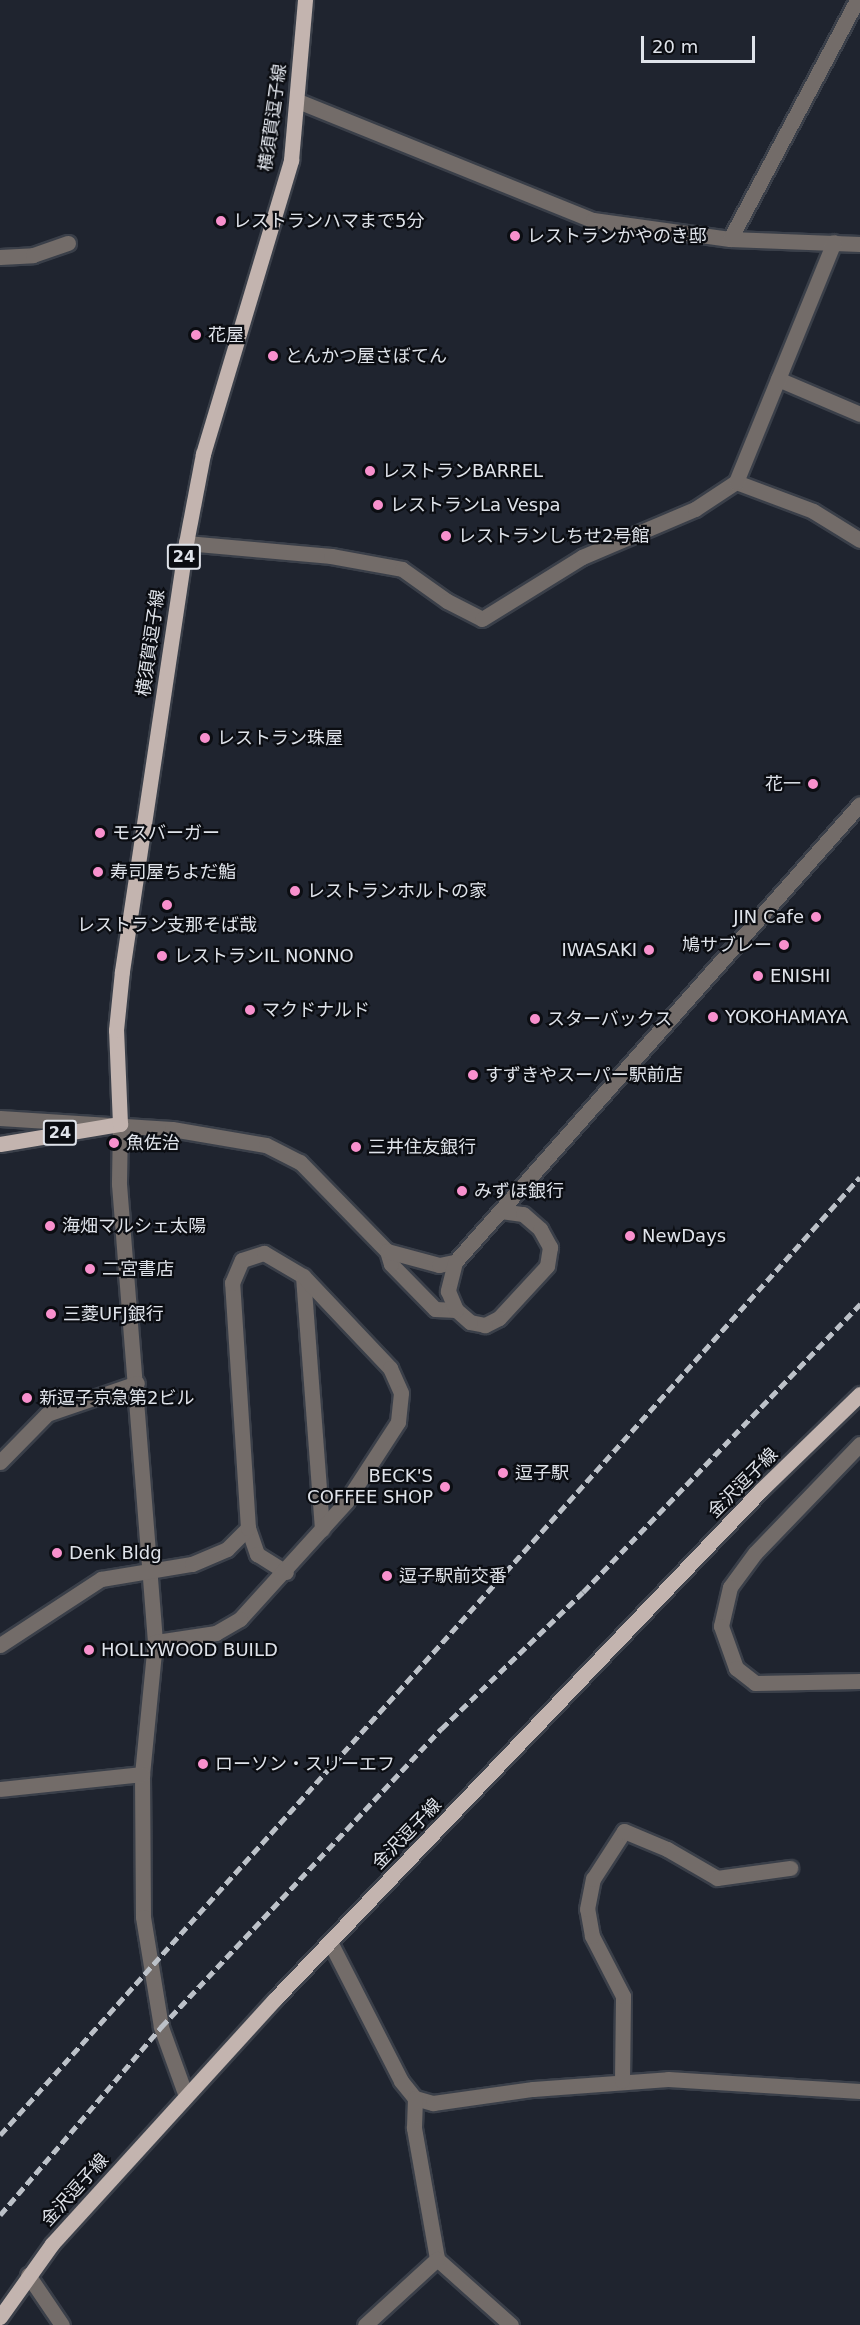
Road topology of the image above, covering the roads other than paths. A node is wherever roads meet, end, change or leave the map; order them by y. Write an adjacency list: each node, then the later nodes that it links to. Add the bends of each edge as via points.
1 (305, 0): 3 (main road, 横須賀逗子線 / 24)
2 (857, 0): 4 (street)
3 (298, 101): 4 (street, via 592,220); 13 (main road, 横須賀逗子線 / 24, via 291,159 206,443)
4 (730, 239): 5 (street)
5 (834, 242): 7 (street); 9 (street)
6 (68, 243): 8 (street, via 33,255)
7 (860, 244)
8 (0, 257)
9 (778, 379): 10 (street); 11 (street)
10 (860, 414)
11 (736, 482): 12 (street, via 813,511); 13 (street, via 695,509 582,557 482,619 447,601 402,569 331,556)
12 (860, 540)
13 (186, 543): 16 (main road, 横須賀逗子線 / 24, via 122,971 116,1030)
14 (860, 804): 18 (street)
15 (0, 1118): 16 (street)
16 (120, 1124): 17 (main road, 24); 19 (street, via 228,1136 266,1145 300,1162); 23 (street, via 119,1184)
17 (0, 1144)
18 (501, 1211): 20 (street); 22 (street, via 523,1214 540,1229 550,1247 547,1266 499,1318 485,1325 470,1322)
19 (387, 1251): 20 (street, via 439,1265); 22 (street, via 391,1264 435,1309)
20 (454, 1262): 22 (street, via 448,1291)
21 (303, 1276): 27 (street, via 264,1253 242,1260 232,1283); 28 (street); 28 (street, via 390,1368 401,1393 398,1422 346,1502)
22 (456, 1310)
23 (137, 1383): 26 (street, via 47,1414); 29 (street)
24 (858, 1399): 37 (main road, 金沢逗子線, via 761,1490)
25 (860, 1444): 33 (street, via 755,1553 730,1587 721,1626 736,1668 755,1683)
26 (0, 1462)
27 (248, 1528): 29 (street, via 226,1550 192,1564); 30 (street, via 257,1554)
28 (322, 1529): 30 (street)
29 (152, 1569): 31 (street); 32 (street, via 101,1579)
30 (286, 1572): 31 (street, via 240,1619 216,1632)
31 (155, 1642): 34 (street)
32 (0, 1645)
33 (860, 1681)
34 (142, 1774): 35 (street); 40 (street, via 143,1917 148,1968 169,2057)
35 (0, 1789)
36 (790, 1868): 38 (street, via 717,1878 667,1849 624,1831 593,1879 587,1909 592,1936 623,1996)
37 (330, 1942): 40 (main road, 金沢逗子線); 41 (street, via 401,2081)
38 (622, 2081): 39 (street, via 668,2079); 41 (street, via 433,2103)
39 (860, 2091)
40 (186, 2096): 43 (main road, 金沢逗子線)
41 (415, 2098): 42 (street, via 414,2127)
42 (437, 2259): 46 (street); 47 (street)
43 (28, 2275): 44 (main road, 金沢逗子線); 45 (street)
44 (0, 2317)
45 (62, 2325)
46 (364, 2325)
47 (511, 2325)

